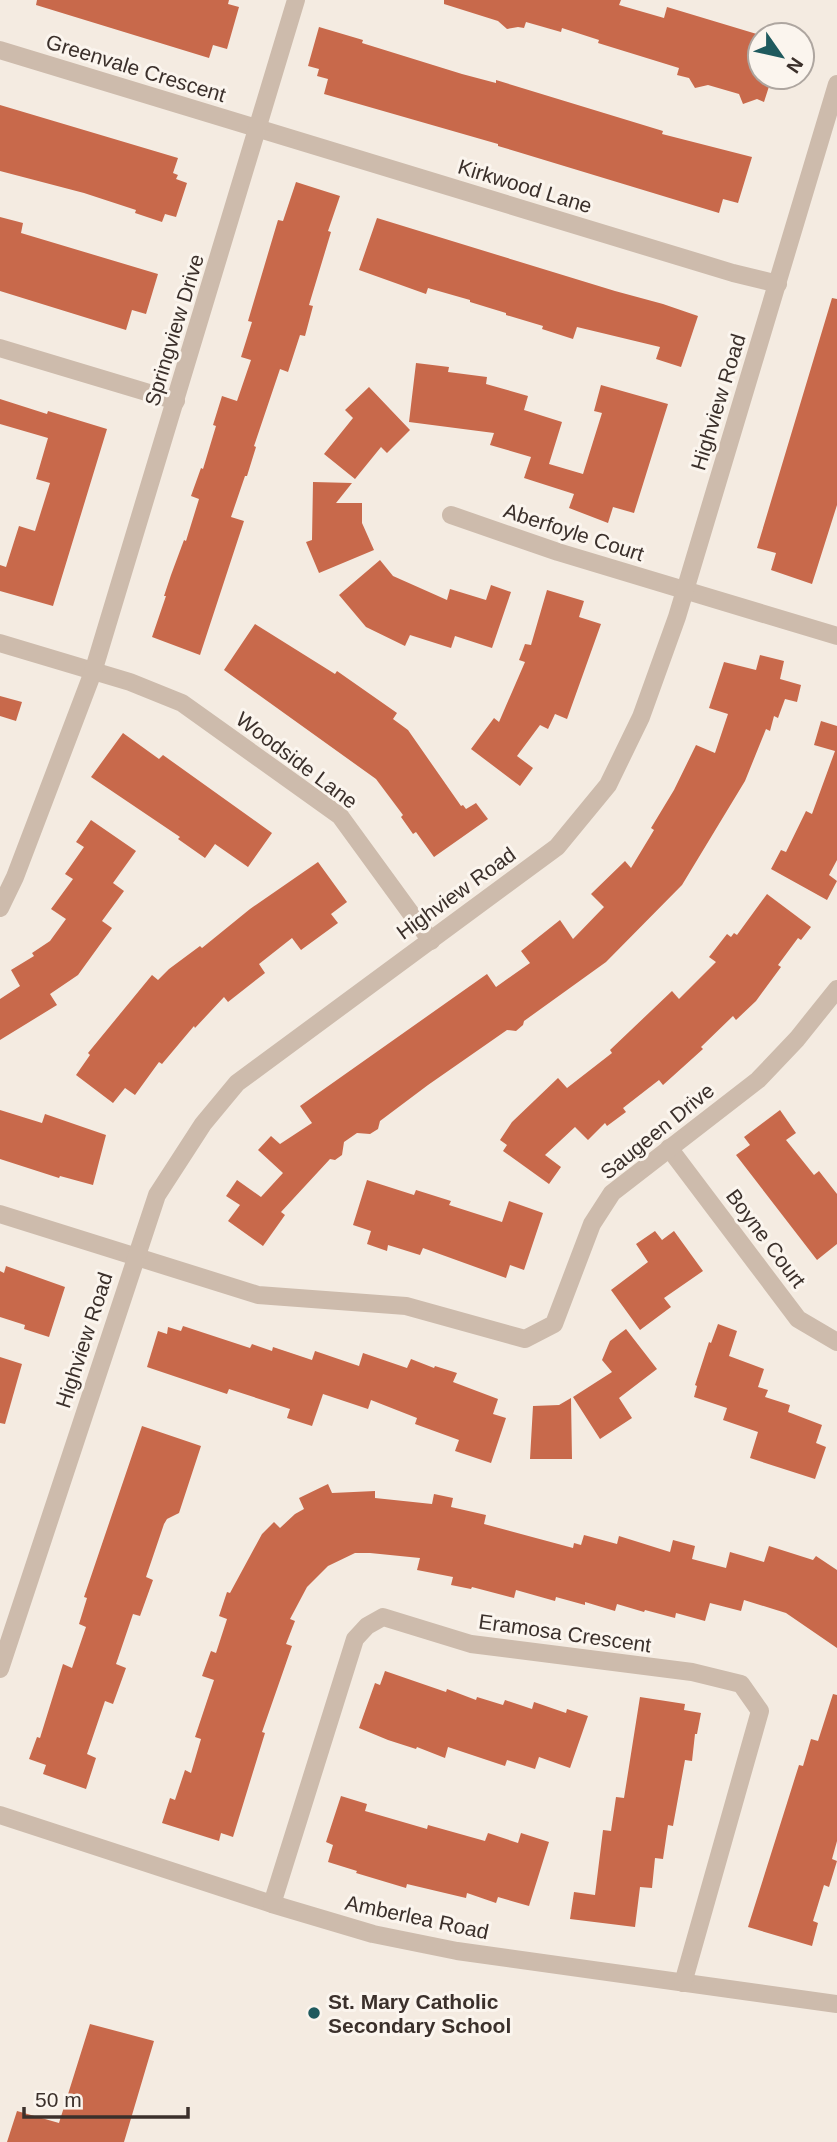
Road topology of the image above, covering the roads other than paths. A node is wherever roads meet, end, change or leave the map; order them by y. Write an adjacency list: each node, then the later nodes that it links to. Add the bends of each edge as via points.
1 (296, 0): 4 (street, Springview Drive)
2 (0, 50): 4 (street, Greenvale Crescent)
3 (837, 84): 5 (street, Highview Road)
4 (258, 128): 5 (street, Kirkwood Lane); 7 (street, Springview Drive)
5 (778, 285): 9 (street, Highview Road)
6 (0, 348): 7 (street)
7 (176, 401): 12 (street, Springview Drive)
8 (451, 515): 9 (street, Aberfoyle Court)
9 (684, 590): 10 (street, Aberfoyle Court); 14 (street, Highview Road, via 641,717 608,785 557,847)
10 (837, 636)
11 (0, 643): 12 (street)
12 (93, 672): 13 (street, Springview Drive); 14 (street, Woodside Lane, via 183,703 340,816)
13 (0, 908)
14 (431, 941): 18 (street, Highview Road, via 237,1083 203,1124 157,1195)
15 (837, 989): 16 (street, Saugeen Drive, via 758,1080)
16 (669, 1149): 18 (street, Saugeen Drive, via 612,1193 592,1224 554,1324 524,1339 407,1306 258,1295); 19 (street, Boyne Court, via 798,1319)
17 (0, 1214): 18 (street, Saugeen Drive)
18 (136, 1255): 20 (street, Highview Road)
19 (837, 1342)
20 (0, 1669)
21 (0, 1815): 22 (street, Amberlea Road)
22 (272, 1904): 23 (street, Amberlea Road, via 373,1934 457,1951); 23 (street, Eramosa Crescent, via 355,1639 367,1626 383,1618 471,1644 692,1672 741,1684 760,1711)
23 (682, 1983): 24 (street, Amberlea Road)
24 (837, 2004)

